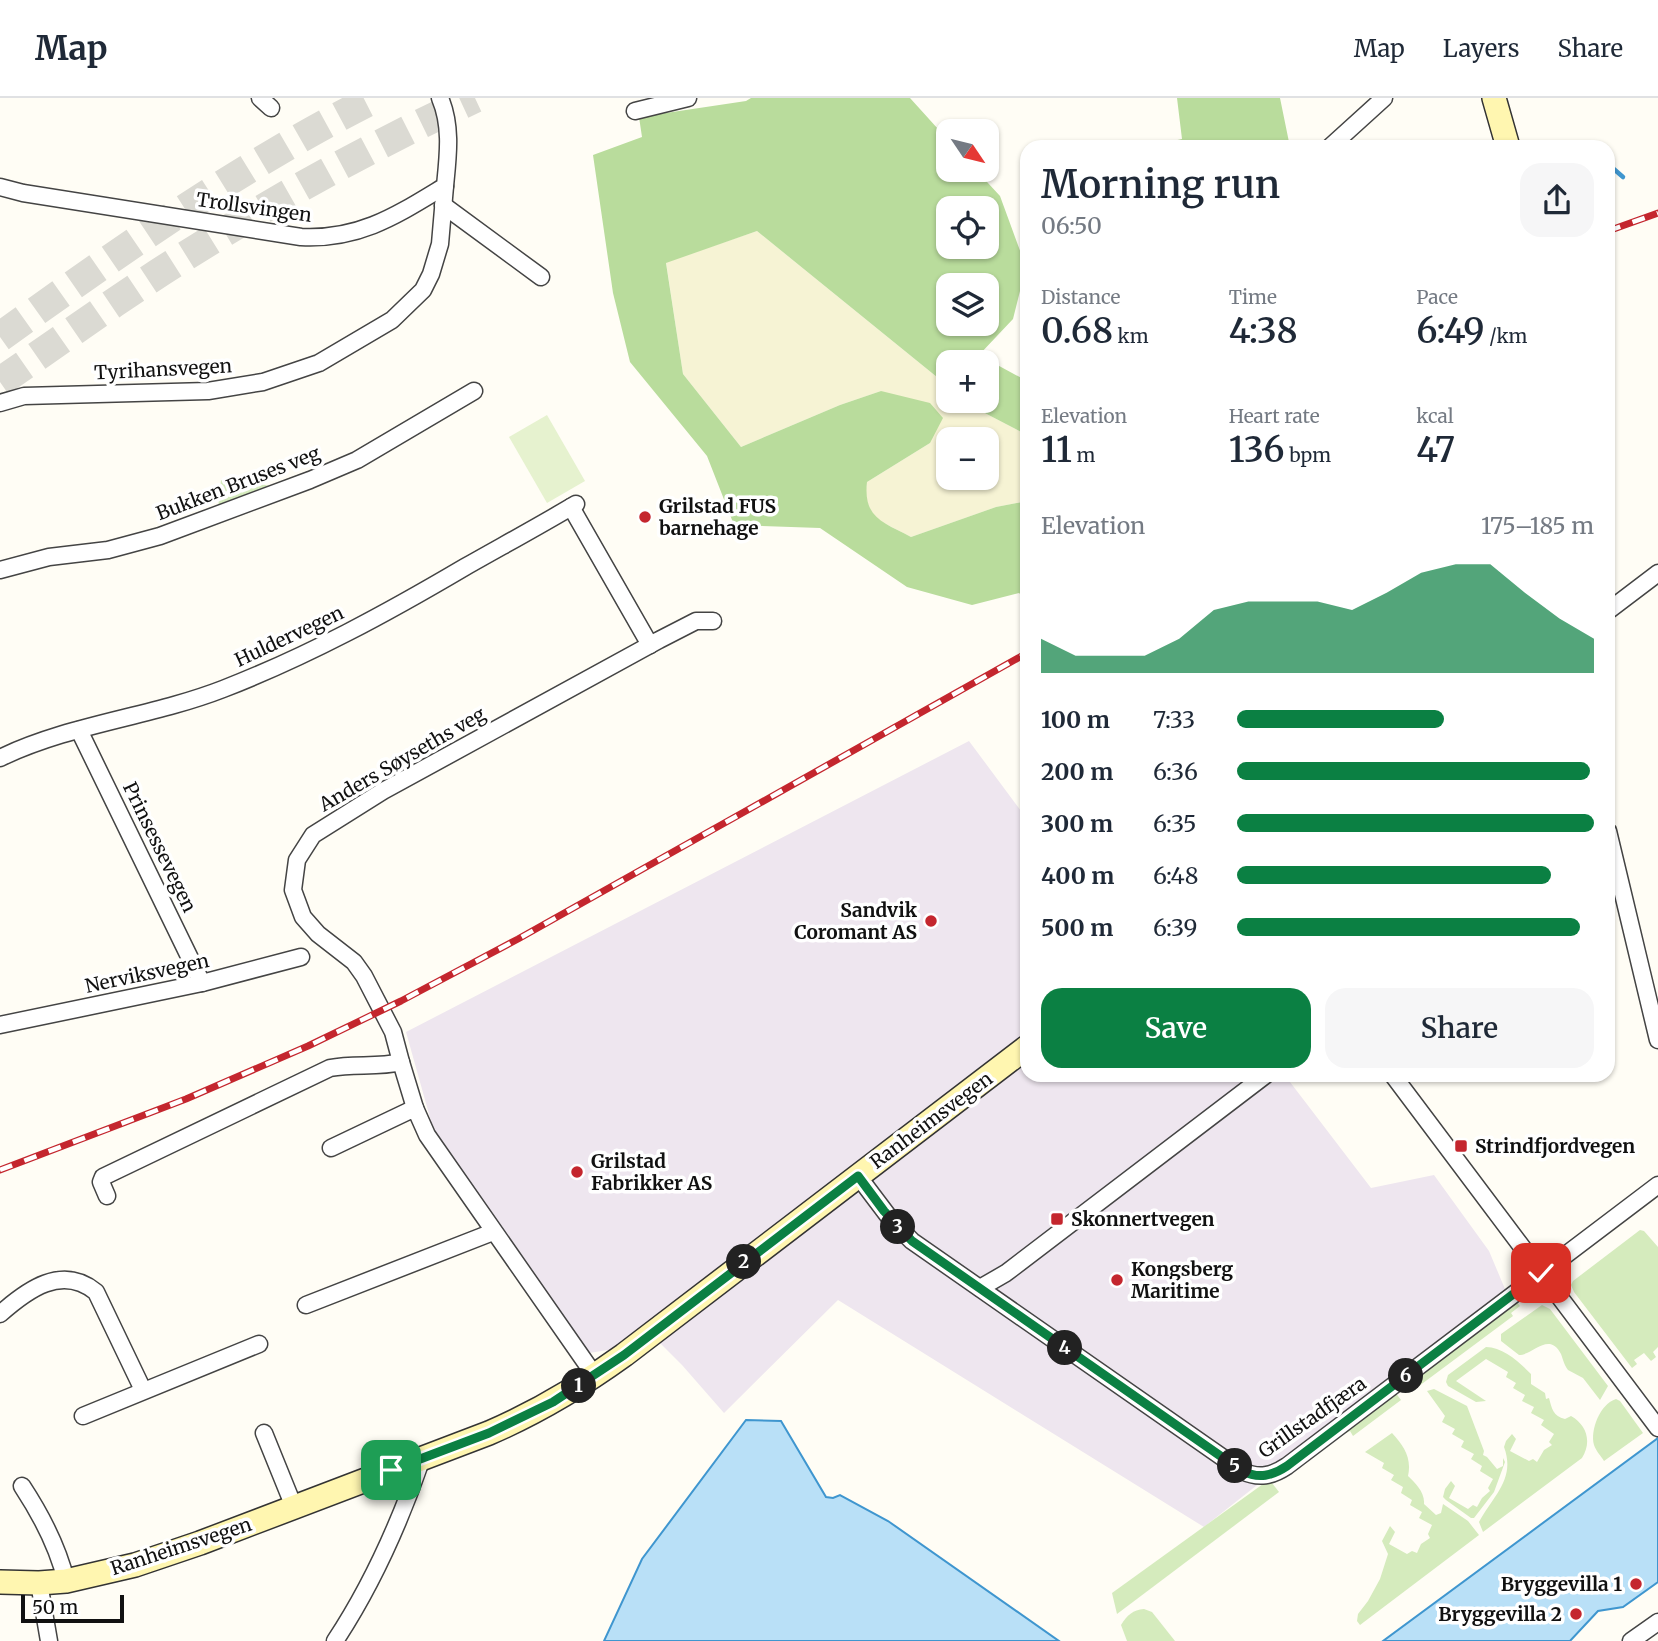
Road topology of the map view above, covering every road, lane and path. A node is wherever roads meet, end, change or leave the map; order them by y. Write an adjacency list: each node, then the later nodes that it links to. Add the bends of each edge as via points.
1 (440, 98): 8 (street, via 450,152)
2 (688, 98): 5 (street)
3 (1384, 98): 6 (street)
4 (1494, 98): 7 (street)
5 (635, 111)
6 (1338, 140)
7 (1506, 140)
8 (446, 186): 9 (street, Trollsvingen, via 370,227 315,237); 10 (street, Tyrihansvegen)
9 (0, 187)
10 (443, 205): 11 (street); 13 (street, Tyrihansvegen, via 436,260 417,298 384,326 319,363 263,382 208,391 24,396)
11 (541, 277)
12 (474, 391): 14 (street, Bukken Bruses veg, via 357,460 310,480 160,536)
13 (0, 403)
14 (0, 570)
15 (1658, 573): 16 (street)
16 (1615, 606)
17 (713, 621): 18 (street, Anders Søyseths veg, via 696,621)
18 (650, 645): 19 (street, Huldervegen, via 573,506 410,600 293,660 221,690); 27 (street, Anders Søyseths veg, via 383,791 313,835 297,860 293,890 303,917 364,976 393,1032)
19 (79, 730): 20 (street, Huldervegen); 23 (street, Prinsessevegen)
20 (0, 758)
21 (1615, 860): 25 (street)
22 (301, 957): 23 (street, Nerviksvegen)
23 (202, 983): 24 (street, Nerviksvegen)
24 (2, 1021)
25 (1658, 1040)
26 (1020, 1052): 32 (street, Ranheimsvegen)
27 (401, 1062): 30 (street, Anders Søyseths veg); 34 (street, via 330,1069 103,1177)
28 (1256, 1082): 37 (street)
29 (1398, 1082): 36 (street)
30 (415, 1108): 31 (street); 35 (street, Anders Søyseths veg, via 426,1135)
31 (331, 1148)
32 (858, 1176): 37 (street, Grillstadfjæra, via 912,1241); 41 (street, Ranheimsvegen)
33 (1658, 1185): 36 (street, Grillstadfjæra)
34 (107, 1196)
35 (493, 1232): 38 (street); 41 (street, Anders Søyseths veg)
36 (1541, 1273): 37 (street, Grillstadfjæra, via 1287,1466 1258,1477 1242,1471); 44 (street)
37 (980, 1288)
38 (306, 1306)
39 (0, 1314): 42 (street, via 24,1292 75,1279 96,1292)
40 (259, 1344): 42 (street)
41 (595, 1376): 46 (street, Ranheimsvegen, via 528,1417)
42 (143, 1390): 43 (street)
43 (83, 1416)
44 (1658, 1428)
45 (264, 1433): 48 (street)
46 (422, 1458): 48 (street, Ranheimsvegen); 54 (street, via 399,1519 356,1609)
47 (22, 1486): 49 (street, via 55,1547)
48 (294, 1507): 49 (street, Ranheimsvegen, via 200,1544)
49 (66, 1581): 51 (street, Ranheimsvegen)
50 (0, 1582): 51 (street, Ranheimsvegen)
51 (39, 1583): 53 (street)
52 (1658, 1622): 55 (street)
53 (48, 1641)
54 (335, 1641)
55 (1631, 1641)

